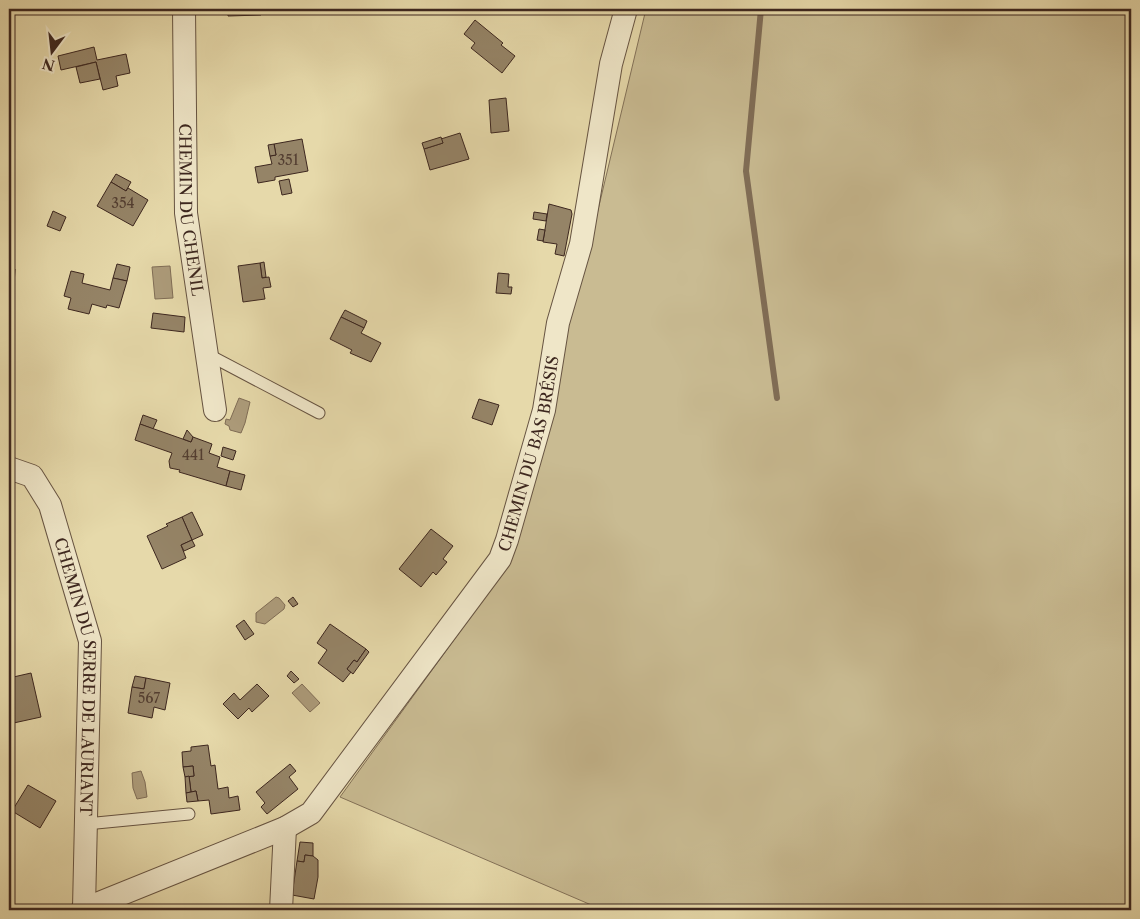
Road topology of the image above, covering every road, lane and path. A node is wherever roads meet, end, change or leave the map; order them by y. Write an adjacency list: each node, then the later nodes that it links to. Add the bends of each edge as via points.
1 (184, 9): 3 (street, CHEMIN DU CHENIL, via 186,213)
2 (626, 9): 9 (street, CHEMIN DU BAS BRÉSIS, via 611,64 581,244 558,323 544,410 500,559 311,813)
3 (207, 354): 4 (street, CHEMIN DU CHENIL); 5 (lane)
4 (215, 410)
5 (318, 414)
6 (9, 468): 8 (street, CHEMIN DU SERRE DE LAURIANT, via 32,476 50,505 90,641)
7 (189, 814): 8 (lane)
8 (86, 824): 10 (street, CHEMIN DU SERRE DE LAURIANT)
9 (285, 828): 10 (street, CHEMIN DU BAS BRÉSIS); 11 (street)
10 (83, 909)
11 (281, 910)

